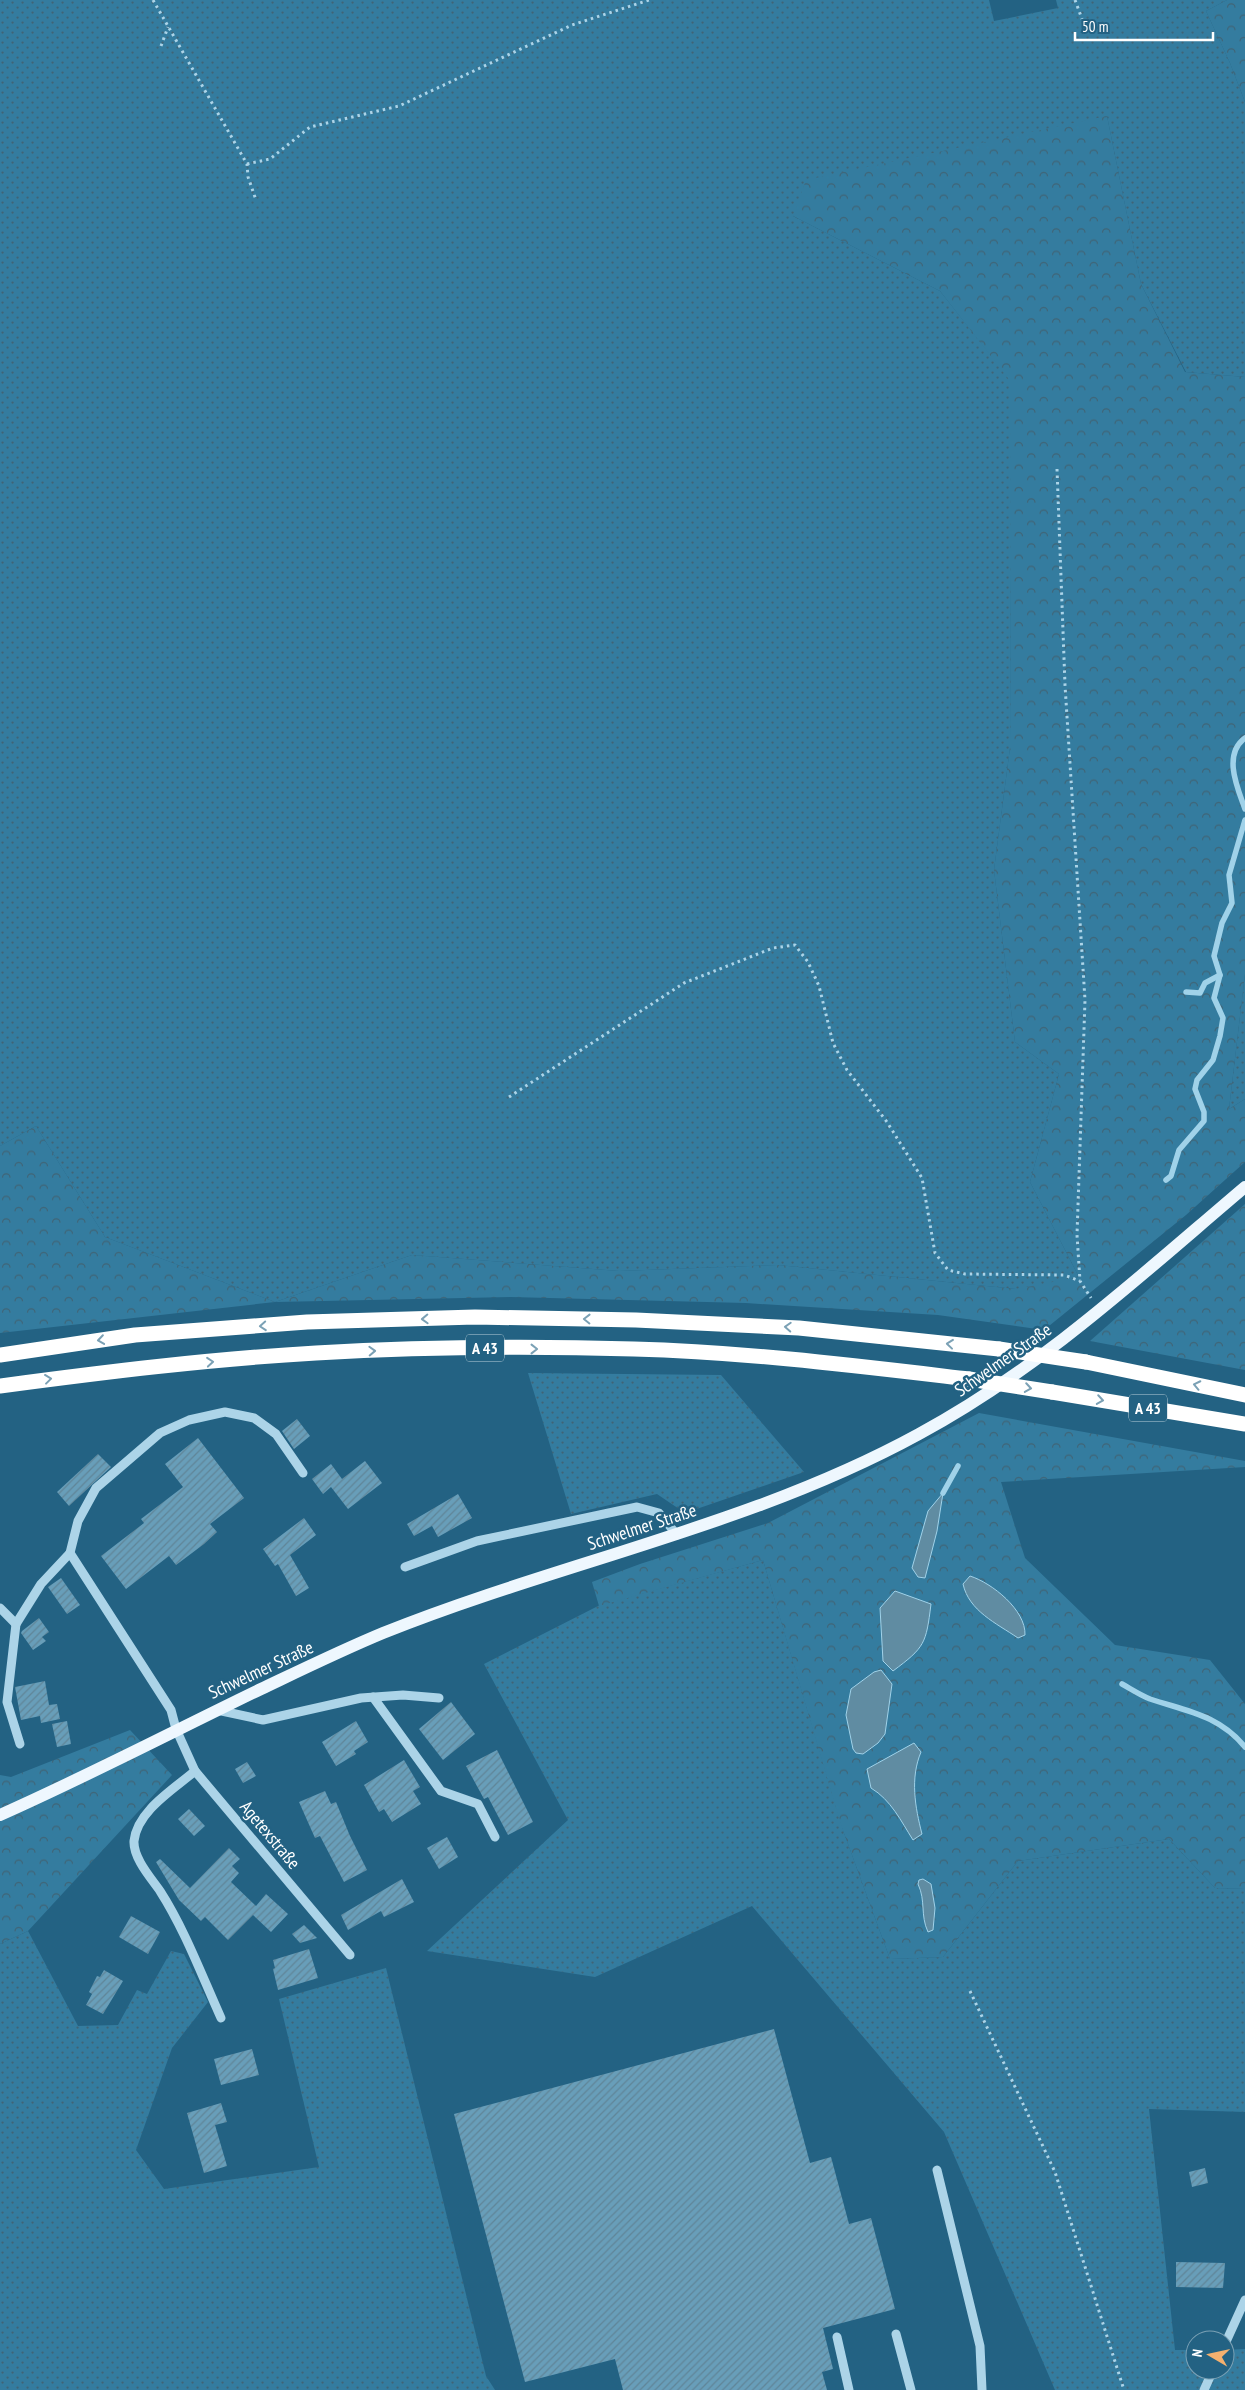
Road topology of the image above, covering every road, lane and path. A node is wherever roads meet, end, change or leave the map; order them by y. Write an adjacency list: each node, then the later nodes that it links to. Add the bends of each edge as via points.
1 (153, 0): 5 (path)
2 (649, 0): 7 (path, via 572,25 400,106 310,127 270,159)
3 (1075, 0): 4 (path)
4 (1082, 19)
5 (168, 27): 6 (path); 7 (path)
6 (161, 46)
7 (247, 164): 8 (path)
8 (256, 200)
9 (1058, 469): 12 (path, via 1065,685 1085,1000 1078,1234)
10 (509, 1097): 12 (path, via 684,983 773,948 795,945 808,962 819,986 833,1043 847,1070 887,1122 922,1178 934,1253 948,1270 965,1274 1064,1276)
11 (1245, 1187): 13 (main road, Schwelmer Straße)
12 (1080, 1281): 13 (path)
13 (1099, 1312): 19 (main road, Schwelmer Straße, via 971,1406 916,1436 852,1468)
14 (0, 1354): 16 (highway, A 43, one-way to 14, bridge, via 1086,1362 999,1349 799,1328 636,1320 475,1317 307,1322 135,1335)
15 (0, 1386): 17 (highway, A 43, one-way to 17, bridge, via 135,1368 306,1354 453,1348 634,1349 762,1356 969,1379)
16 (1245, 1395)
17 (1245, 1424)
18 (303, 1473): 20 (street, via 276,1434 254,1418 225,1412 189,1420 160,1433 96,1488 78,1521)
19 (677, 1535): 21 (street, via 659,1513 637,1507 477,1541); 26 (main road, Schwelmer Straße, via 383,1633)
20 (70, 1553): 23 (street, via 42,1584); 27 (street, Agetexstraße, via 171,1710)
21 (405, 1567)
22 (0, 1608): 23 (street)
23 (16, 1624): 28 (street, via 7,1702)
24 (373, 1697): 25 (street); 26 (street, via 263,1720); 31 (street, via 441,1791 478,1804)
25 (439, 1698)
26 (217, 1710): 27 (main road, Schwelmer Straße)
27 (176, 1729): 29 (street, Agetexstraße); 30 (main road, Schwelmer Straße)
28 (20, 1744)
29 (195, 1771): 32 (street, Agetexstraße); 34 (street, via 152,1808 138,1828 134,1843 136,1854 168,1905)
30 (0, 1815)
31 (495, 1837)
32 (350, 1955)
33 (970, 1991): 43 (path, via 1055,2172)
34 (222, 2018)
35 (937, 2170): 42 (street, via 980,2346)
36 (1245, 2300): 37 (street)
37 (1231, 2330)
38 (896, 2334): 41 (street)
39 (836, 2337): 40 (street)
40 (849, 2390)
41 (911, 2390)
42 (982, 2390)
43 (1124, 2390)

